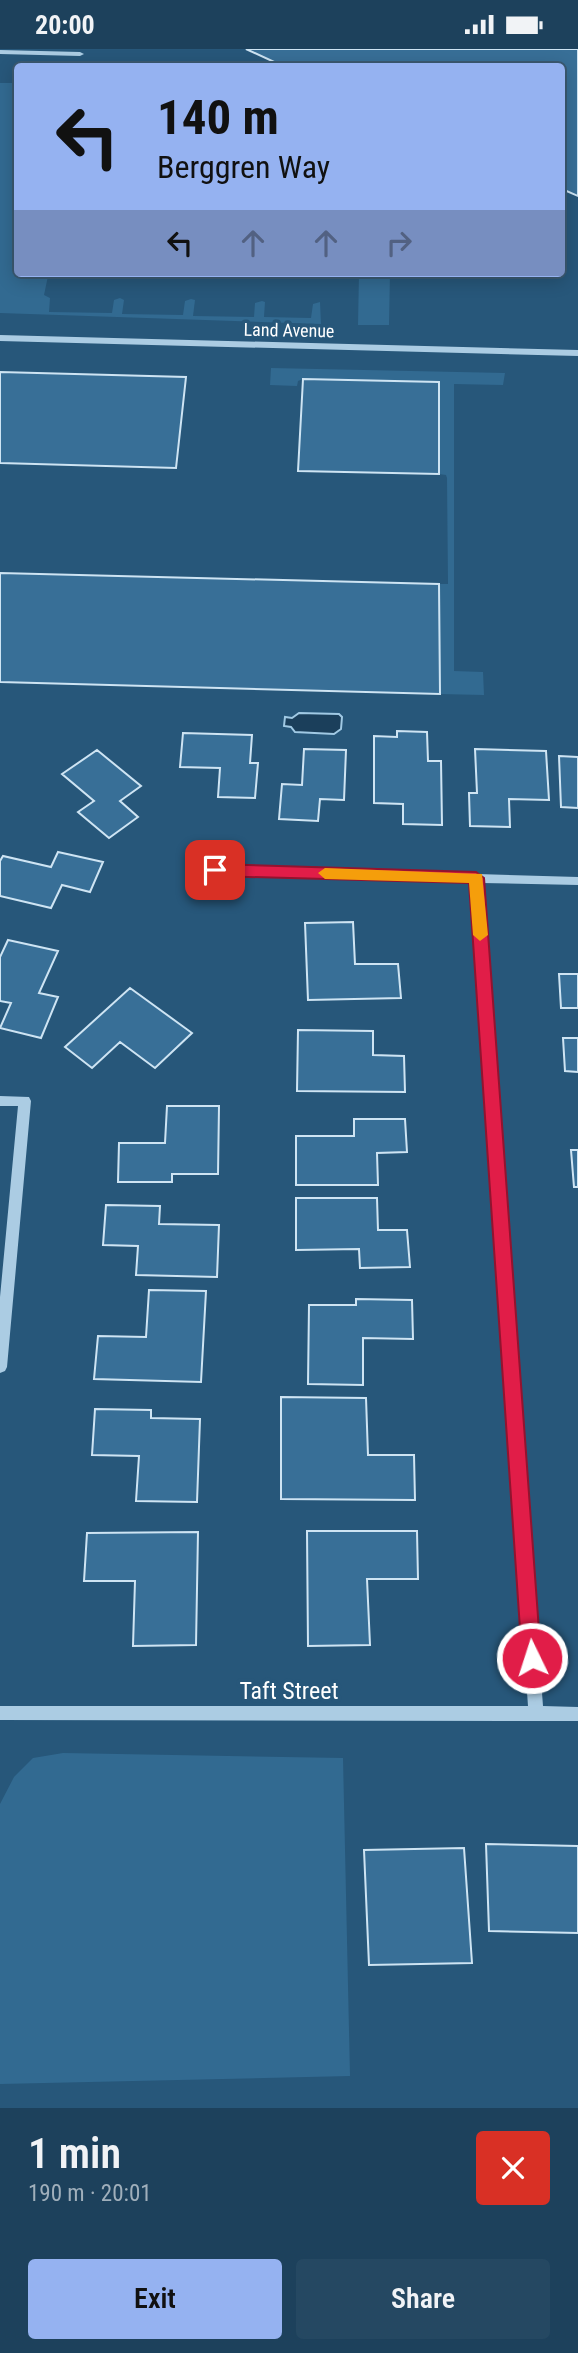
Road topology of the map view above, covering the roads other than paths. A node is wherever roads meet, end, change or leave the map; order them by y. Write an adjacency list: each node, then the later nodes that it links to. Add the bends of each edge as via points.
1 (0, 52): 2 (street)
2 (80, 54)
3 (0, 338): 4 (street, Land Avenue)
4 (578, 353)
5 (215, 870): 6 (street)
6 (476, 878): 7 (street); 11 (street)
7 (578, 881)
8 (0, 1101): 9 (street, via 25,1101)
9 (0, 1367)
10 (0, 1713): 11 (street, Taft Street)
11 (536, 1714): 12 (street, Taft Street)
12 (578, 1714)

